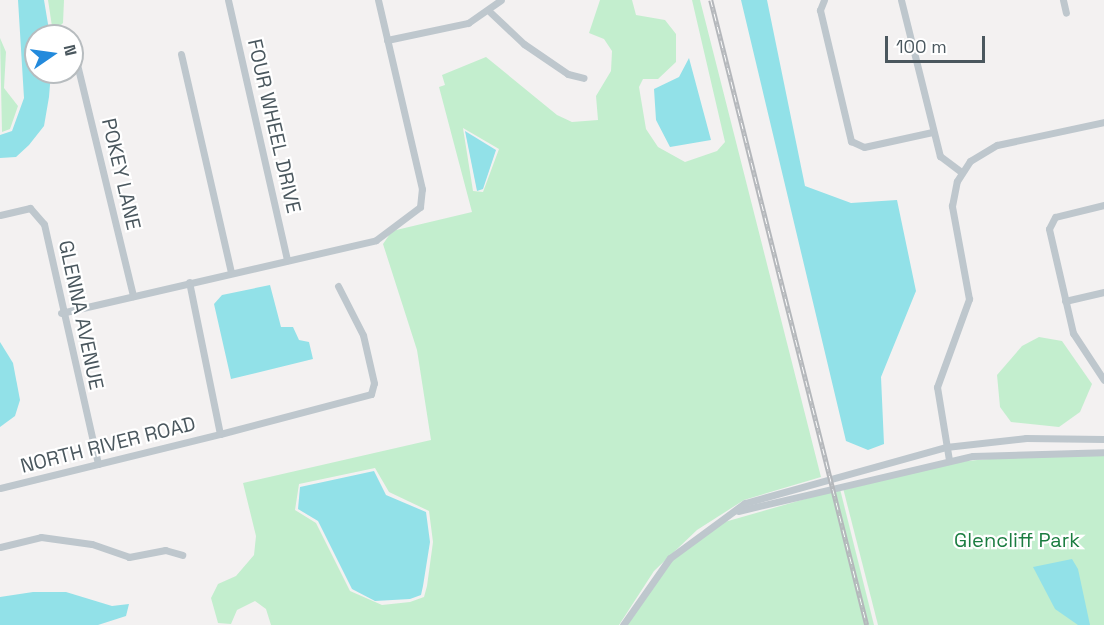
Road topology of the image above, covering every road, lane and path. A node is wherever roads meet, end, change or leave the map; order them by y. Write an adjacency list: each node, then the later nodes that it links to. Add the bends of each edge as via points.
1 (228, 0): 18 (street, FOUR WHEEL DRIVE)
2 (378, 0): 9 (street)
3 (501, 0): 7 (street)
4 (824, 0): 14 (street, via 820,10 851,141 864,147)
5 (901, 0): 14 (street)
6 (1063, 0): 8 (street)
7 (490, 12): 9 (street, via 468,23); 11 (street, via 524,44 568,74)
8 (1066, 13)
9 (387, 40): 18 (street, via 422,189 420,207 376,240)
10 (181, 54): 19 (street)
11 (584, 78)
12 (82, 84): 23 (street, POKEY LANE)
13 (1104, 122): 15 (street, via 997,144)
14 (932, 132): 15 (street, via 940,156)
15 (961, 172): 29 (street, via 952,206 969,298 937,387)
16 (1104, 205): 24 (street, via 1055,217 1050,229)
17 (0, 215): 25 (street, GLENNA AVENUE, via 30,208 39,214 64,307)
18 (287, 260): 19 (street)
19 (231, 272): 20 (street)
20 (189, 282): 23 (street); 27 (street, NORTH RIVER ROAD)
21 (338, 286): 27 (street, via 363,334 374,383 371,394)
22 (1104, 292): 24 (street)
23 (133, 296): 25 (street)
24 (1065, 301): 26 (street, via 1073,333)
25 (61, 313): 32 (street, GLENNA AVENUE)
26 (1104, 380)
27 (220, 434): 32 (street, NORTH RIVER ROAD)
28 (1104, 439): 29 (street, via 1026,438)
29 (946, 447): 31 (street); 34 (street, via 773,493)
30 (1104, 452): 31 (street, via 1029,450)
31 (949, 460): 34 (street)
32 (98, 464): 33 (street, NORTH RIVER ROAD)
33 (0, 488)
34 (738, 511): 37 (street, via 670,558)
35 (0, 547): 36 (street, via 41,537 92,544 129,557 165,550)
36 (182, 555)
37 (623, 625)

